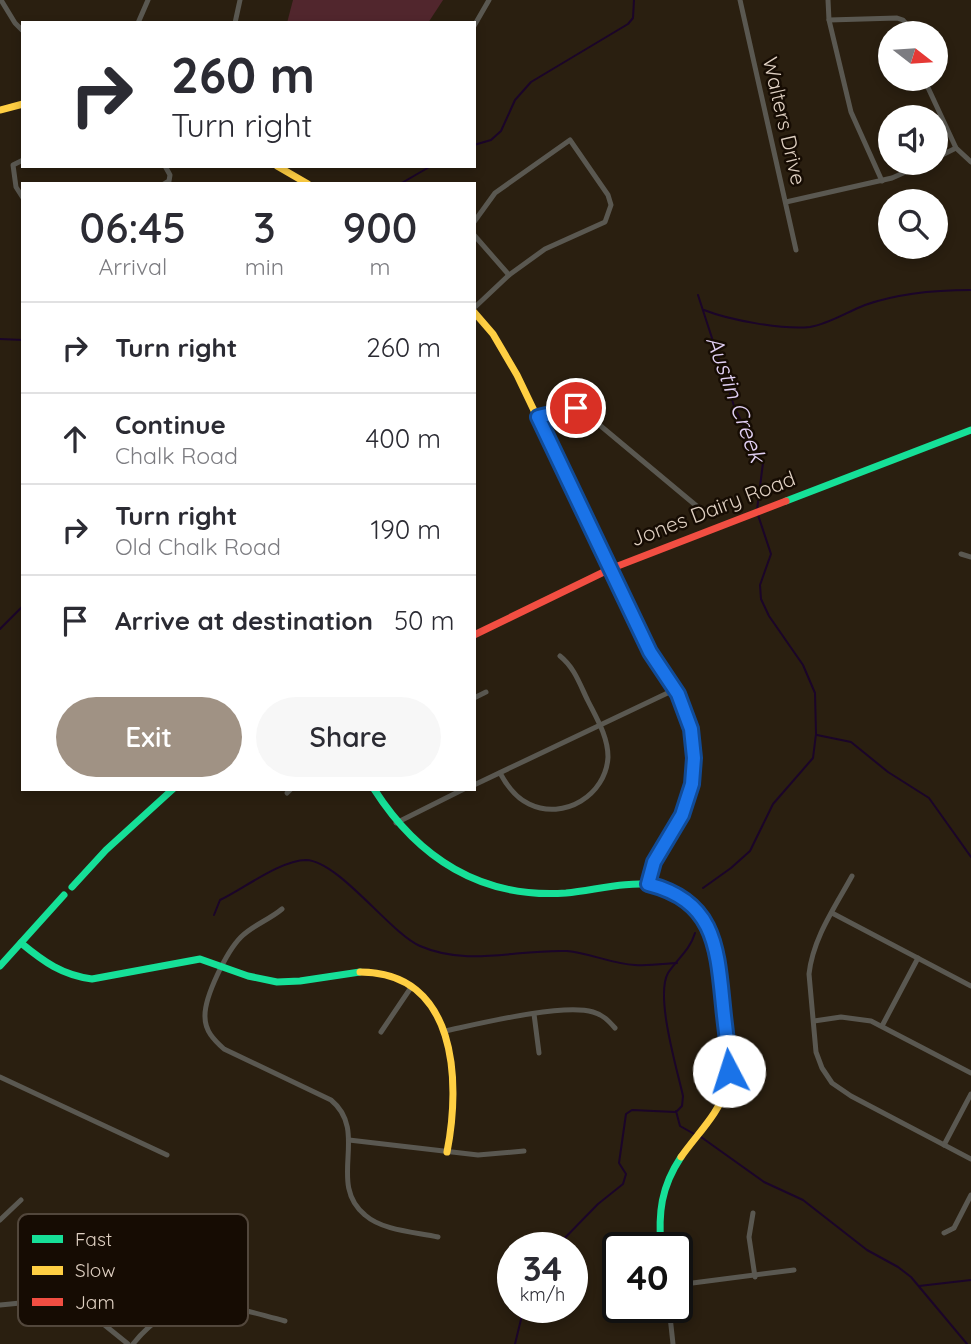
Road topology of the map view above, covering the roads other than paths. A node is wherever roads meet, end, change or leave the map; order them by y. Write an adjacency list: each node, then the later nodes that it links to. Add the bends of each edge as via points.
1 (1, 0): 12 (street)
2 (148, 0): 8 (street)
3 (240, 0): 9 (street)
4 (489, 0): 11 (street)
5 (740, 0): 25 (street, Walters Drive)
6 (828, 0): 7 (street)
7 (829, 20): 10 (street); 22 (street, via 851,112)
8 (139, 21)
9 (235, 21)
10 (904, 21)
11 (476, 23)
12 (21, 29)
13 (930, 91): 16 (street)
14 (21, 105): 15 (street)
15 (0, 110)
16 (956, 148): 17 (street); 19 (street)
17 (948, 152)
18 (21, 161): 24 (street, via 13,165)
19 (971, 162)
20 (280, 168): 23 (street)
21 (897, 175): 22 (street)
22 (882, 181): 25 (street)
23 (305, 182)
24 (21, 195)
25 (786, 202): 28 (street, Walters Drive)
26 (476, 219): 29 (street, via 495,192 570,140 608,195 611,205 605,222 545,249)
27 (476, 237): 29 (street)
28 (796, 250)
29 (509, 275): 30 (street)
30 (476, 308)
31 (476, 313): 32 (street, via 503,350)
32 (538, 417): 34 (street, via 566,409 584,412); 37 (street)
33 (971, 430): 37 (street, Jones Dairy Road)
34 (699, 509)
35 (961, 554): 36 (street)
36 (971, 557)
37 (610, 569): 38 (street, Jones Dairy Road); 40 (street, via 650,652)
38 (476, 634)
39 (560, 656): 43 (street, via 571,665)
40 (676, 689): 43 (street); 51 (street, via 691,729 692,784)
41 (486, 692): 42 (street)
42 (476, 697)
43 (600, 725): 44 (street); 44 (street, via 607,746 605,770 596,788 575,805 551,810 530,805 511,790)
44 (500, 773): 45 (street)
45 (476, 784)
46 (171, 791): 52 (street)
47 (375, 791): 49 (street)
48 (460, 791): 49 (street)
49 (396, 823): 51 (street, via 439,863 493,886 552,893)
50 (852, 876): 55 (street)
51 (648, 884): 82 (street, via 683,897 709,929 718,955 729,1065 720,1107 680,1157 664,1186)
52 (72, 887): 53 (street)
53 (64, 895): 56 (street)
54 (282, 909): 58 (street, via 240,937)
55 (832, 913): 57 (street); 63 (street, via 810,962)
56 (21, 943): 58 (street, via 55,970 99,980 187,959); 59 (street)
57 (918, 958): 61 (street); 64 (street)
58 (221, 965): 60 (street, via 276,982 364,971 389,975); 72 (street, via 204,1016 210,1035 224,1049 331,1100 345,1116)
59 (0, 966)
60 (412, 986): 66 (street, via 431,1004); 67 (street)
61 (971, 986)
62 (534, 1014): 65 (street, via 579,1010 606,1017); 66 (street); 68 (street)
63 (814, 1021): 64 (street, via 852,1017); 73 (street, via 816,1052 832,1083)
64 (882, 1026): 69 (street)
65 (615, 1028)
66 (445, 1031): 74 (street, via 456,1092)
67 (380, 1032)
68 (539, 1053)
69 (971, 1073)
70 (0, 1077): 76 (street)
71 (971, 1094): 73 (street)
72 (349, 1140): 74 (street); 84 (street, via 346,1177 365,1215 379,1223)
73 (944, 1145): 77 (street)
74 (447, 1152): 75 (street)
75 (524, 1152)
76 (167, 1156)
77 (971, 1159)
78 (971, 1195): 83 (street, via 954,1227)
79 (21, 1200): 81 (street)
80 (753, 1213): 86 (street, via 749,1237)
81 (0, 1220)
82 (660, 1232)
83 (944, 1233)
84 (438, 1237)
85 (794, 1270): 86 (street)
86 (755, 1277): 87 (street)
87 (693, 1283)
88 (18, 1304): 89 (street)
89 (0, 1305)
90 (248, 1312): 91 (street)
91 (285, 1321)
92 (671, 1323): 96 (street)
93 (108, 1326): 95 (street)
94 (149, 1326): 95 (street)
95 (131, 1344)
96 (673, 1344)

